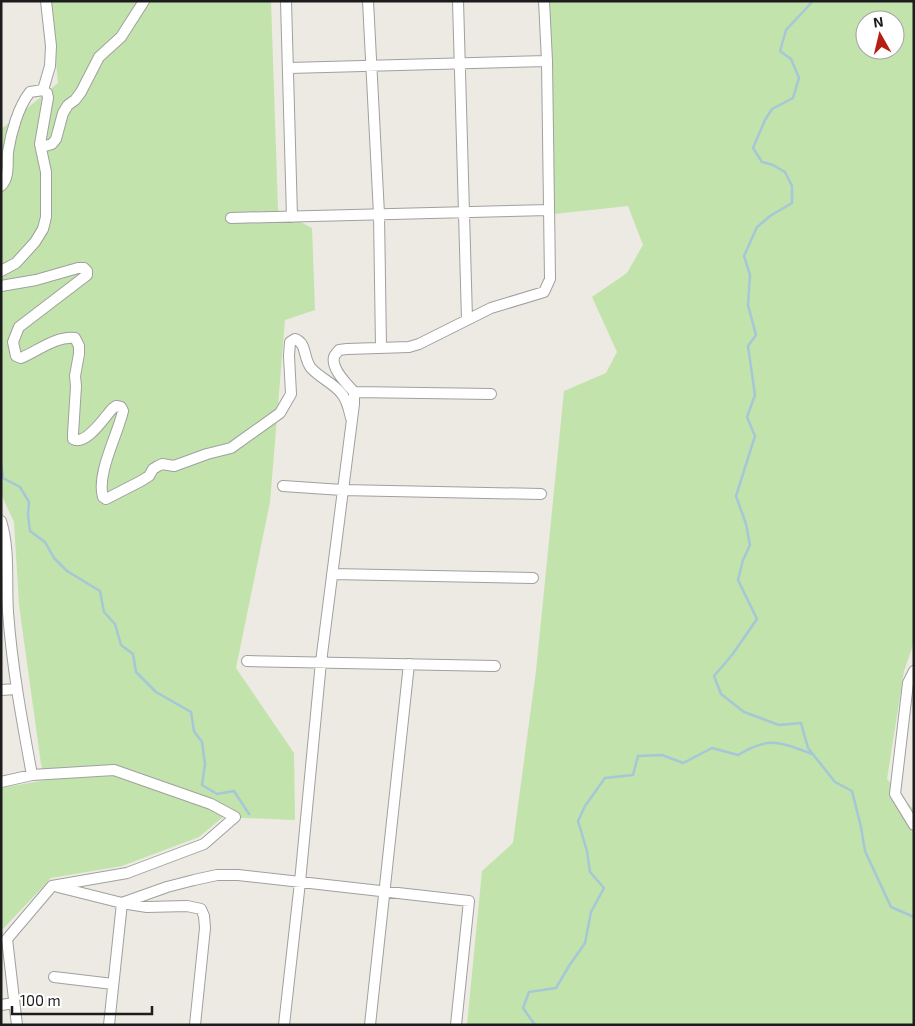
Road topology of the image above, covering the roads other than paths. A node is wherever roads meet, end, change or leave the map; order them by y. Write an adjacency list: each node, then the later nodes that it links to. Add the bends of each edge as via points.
1 (46, 1): 11 (street, via 51,46 50,66)
2 (144, 1): 12 (street, via 121,37 99,57 81,92 68,105 56,139 52,144)
3 (286, 1): 10 (street)
4 (368, 1): 9 (street)
5 (458, 1): 8 (street)
6 (544, 1): 7 (street)
7 (547, 61): 8 (street); 14 (street)
8 (460, 63): 9 (street); 15 (street)
9 (372, 65): 10 (street); 16 (street)
10 (289, 68): 17 (street)
11 (43, 90): 12 (street, via 48,98); 13 (street, via 30,92 25,98 8,151 6,182)
12 (40, 144): 19 (street, via 46,172 46,217 35,242 16,263)
13 (1, 186)
14 (549, 210): 15 (street); 21 (street, via 550,279 544,292)
15 (464, 212): 16 (street); 21 (street)
16 (379, 214): 17 (street); 22 (street)
17 (292, 217): 18 (street)
18 (231, 218)
19 (1, 271)
20 (1, 286): 25 (street, via 78,268 87,271 87,275 18,327 13,342 16,356 21,358 60,340 75,338 78,341 72,434 76,441 88,437 112,409 121,407 123,412 102,484 106,499 141,481 162,464 174,466 231,448 280,413 290,394 288,356 290,342 295,339 303,345 312,368 342,393)
21 (467, 319): 22 (street, via 419,344)
22 (381, 348): 23 (street, via 339,350 334,357 338,373)
23 (354, 392): 24 (street); 25 (street)
24 (491, 394)
25 (351, 418): 27 (street)
26 (283, 486): 27 (street)
27 (342, 490): 28 (street); 30 (street)
28 (541, 494)
29 (1, 521): 32 (street, via 7,547)
30 (332, 574): 31 (street); 34 (street)
31 (534, 578)
32 (5, 612): 38 (street)
33 (247, 661): 34 (street)
34 (321, 662): 35 (street); 43 (street)
35 (409, 664): 36 (street); 45 (street)
36 (495, 666)
37 (914, 671): 42 (street, via 908,683 896,794)
38 (16, 689): 39 (street); 40 (street)
39 (1, 690)
40 (32, 775): 41 (street); 44 (street, via 114,770 210,804 235,817 204,844 127,873)
41 (1, 782)
42 (914, 825)
43 (300, 882): 45 (street); 46 (street, via 217,875 167,887); 54 (street)
44 (52, 886): 46 (street); 49 (street, via 7,939)
45 (384, 892): 55 (street); 56 (street, via 469,901)
46 (122, 903): 48 (street); 53 (street, via 200,909 205,928)
47 (54, 977): 48 (street)
48 (113, 984): 52 (street)
49 (14, 1004): 50 (street); 51 (street)
50 (1, 1005)
51 (17, 1025)
52 (108, 1025)
53 (195, 1025)
54 (284, 1025)
55 (370, 1025)
56 (456, 1025)

